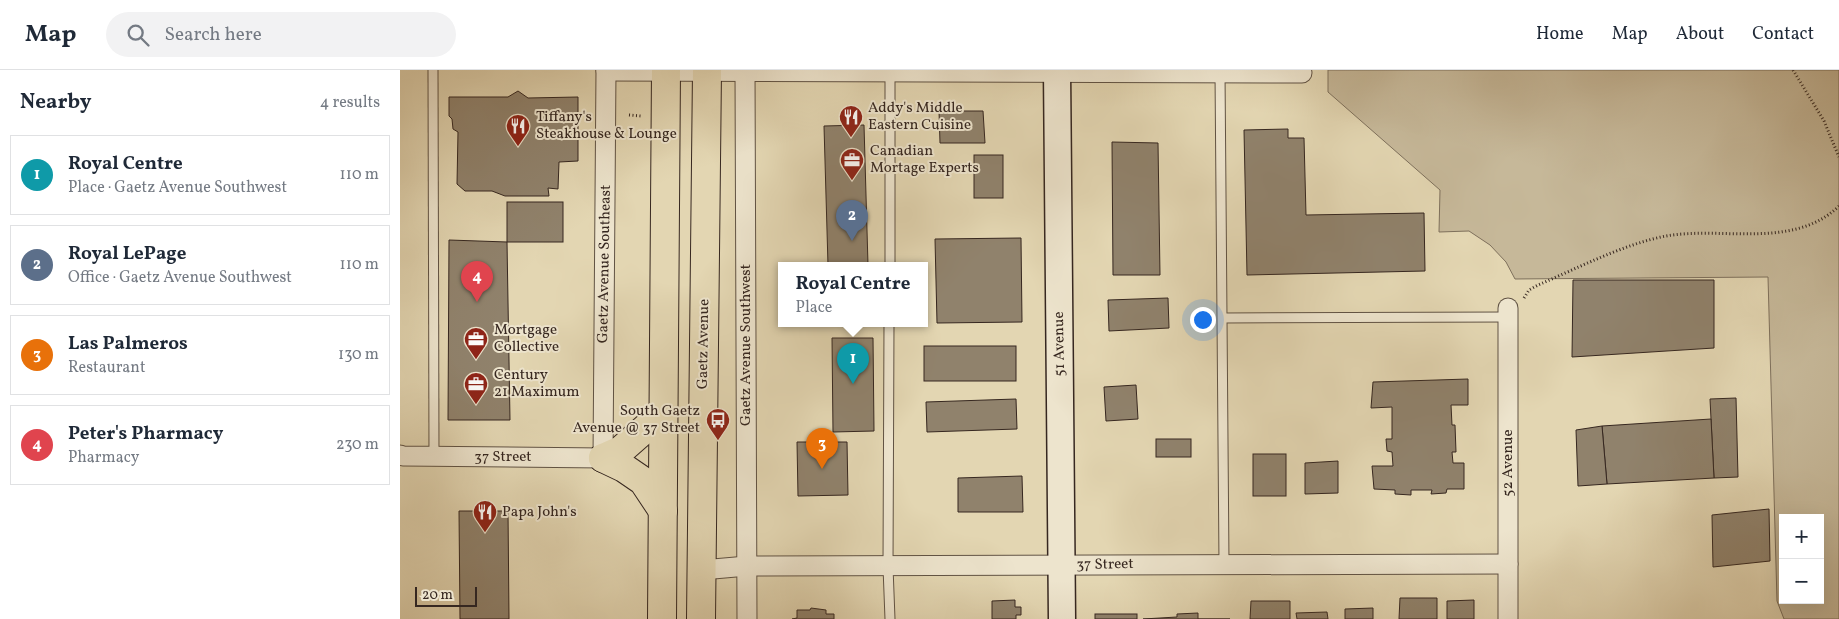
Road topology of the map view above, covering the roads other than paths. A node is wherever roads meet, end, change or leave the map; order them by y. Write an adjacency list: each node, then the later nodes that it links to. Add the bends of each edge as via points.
1 (434, 70): 16 (lane)
2 (606, 70): 3 (street); 17 (street, Gaetz Avenue Southeast)
3 (666, 71): 4 (street); 14 (main road)
4 (707, 71): 5 (street); 24 (main road, Gaetz Avenue)
5 (744, 71): 6 (street); 21 (street, Gaetz Avenue Southwest)
6 (890, 71): 8 (street); 10 (lane)
7 (1220, 71): 8 (street); 9 (street); 12 (lane)
8 (1057, 72): 22 (street, 51 Avenue)
9 (1302, 73)
10 (890, 262)
11 (1508, 312): 12 (lane); 20 (street, 52 Avenue)
12 (1223, 318): 19 (lane)
13 (889, 327): 23 (lane)
14 (663, 414): 17 (main road, via 621,450); 18 (main road)
15 (402, 456): 16 (street, 37 Street)
16 (434, 456): 17 (street, 37 Street)
17 (603, 458): 18 (main road, via 643,481)
18 (663, 511): 25 (main road)
19 (1224, 564): 20 (street, 37 Street); 22 (street, 37 Street)
20 (1508, 564): 30 (street, 52 Avenue)
21 (747, 566): 23 (street, 37 Street); 24 (street, 37 Street); 27 (street, Gaetz Avenue Southwest)
22 (1062, 566): 23 (street, 37 Street); 29 (street, 51 Avenue)
23 (888, 567): 28 (lane)
24 (702, 570): 26 (main road, Gaetz Avenue)
25 (662, 619)
26 (701, 619)
27 (747, 619)
28 (890, 619)
29 (1062, 619)
30 (1508, 619)

